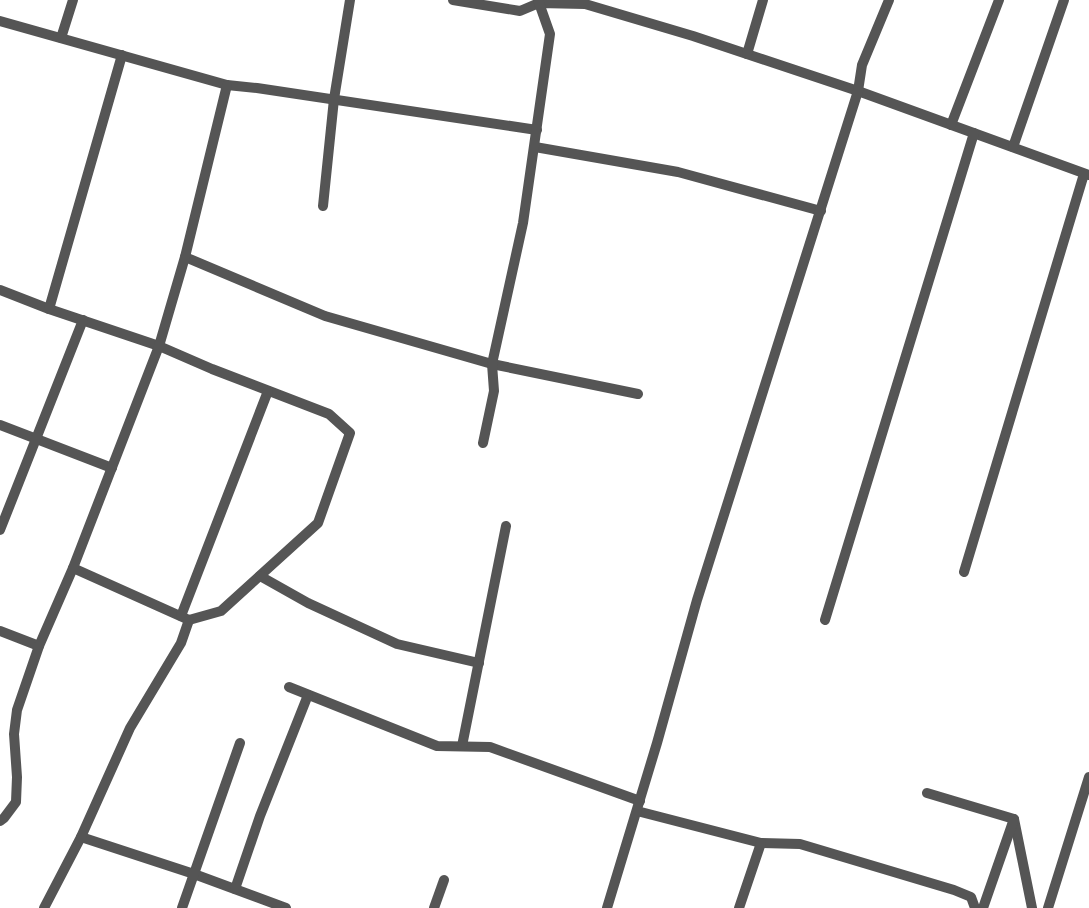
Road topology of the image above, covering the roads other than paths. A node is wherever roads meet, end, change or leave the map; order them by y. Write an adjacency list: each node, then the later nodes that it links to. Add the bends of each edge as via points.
1 (73, 0): 10 (street)
2 (350, 0): 15 (street)
3 (453, 0): 8 (street, via 520,11)
4 (763, 0): 11 (street)
5 (889, 0): 14 (street, via 862,65)
6 (999, 0): 16 (street)
7 (1064, 0): 20 (street)
8 (539, 2): 11 (street, via 585,4); 17 (street, via 550,34)
9 (0, 21): 10 (street)
10 (61, 38): 12 (street)
11 (747, 54): 14 (street)
12 (122, 55): 13 (street); 26 (street)
13 (227, 85): 15 (street); 24 (street)
14 (858, 91): 16 (street); 23 (street)
15 (334, 99): 17 (street); 22 (street)
16 (951, 125): 18 (street)
17 (537, 130): 19 (street)
18 (974, 133): 20 (street); 42 (street)
19 (535, 147): 23 (street, via 678,172); 29 (street, via 523,223)
20 (1013, 148): 21 (street)
21 (1087, 174): 39 (street)
22 (323, 206)
23 (820, 211): 52 (street, via 697,600)
24 (185, 257): 28 (street); 29 (street, via 325,316)
25 (0, 290): 26 (street)
26 (49, 309): 27 (street)
27 (83, 320): 28 (street); 33 (street)
28 (159, 346): 30 (street); 35 (street)
29 (492, 364): 31 (street); 34 (street, via 494,391)
30 (268, 391): 40 (street, via 329,414 350,433 318,523); 41 (street)
31 (638, 394)
32 (0, 425): 33 (street)
33 (36, 439): 35 (street); 37 (street)
34 (483, 443)
35 (112, 468): 38 (street)
36 (506, 526): 45 (street)
37 (0, 530)
38 (73, 568): 41 (street); 44 (street)
39 (964, 572)
40 (260, 576): 41 (street, via 221,611); 45 (street, via 308,603 397,644)
41 (185, 618): 55 (street, via 181,643 130,728)
42 (825, 620)
43 (0, 631): 44 (street)
44 (39, 646): 54 (street, via 17,710 14,734 16,802)
45 (479, 663): 49 (street)
46 (289, 687): 47 (street)
47 (308, 695): 49 (street, via 437,746); 59 (street, via 260,816)
48 (240, 743): 57 (street)
49 (462, 746): 52 (street, via 490,747)
50 (1089, 777): 69 (street)
51 (927, 793): 53 (street)
52 (638, 806): 56 (street); 64 (street)
53 (1014, 819): 67 (street); 68 (street)
54 (0, 821)
55 (81, 837): 57 (street); 60 (street)
56 (761, 843): 65 (street); 66 (street, via 800,844 954,890 971,897)
57 (194, 874): 59 (street); 61 (street)
58 (444, 880): 63 (street)
59 (235, 889): 62 (street)
60 (44, 908)
61 (182, 908)
62 (286, 908)
63 (434, 908)
64 (607, 908)
65 (739, 908)
66 (975, 908)
67 (983, 908)
68 (1032, 908)
69 (1048, 908)

